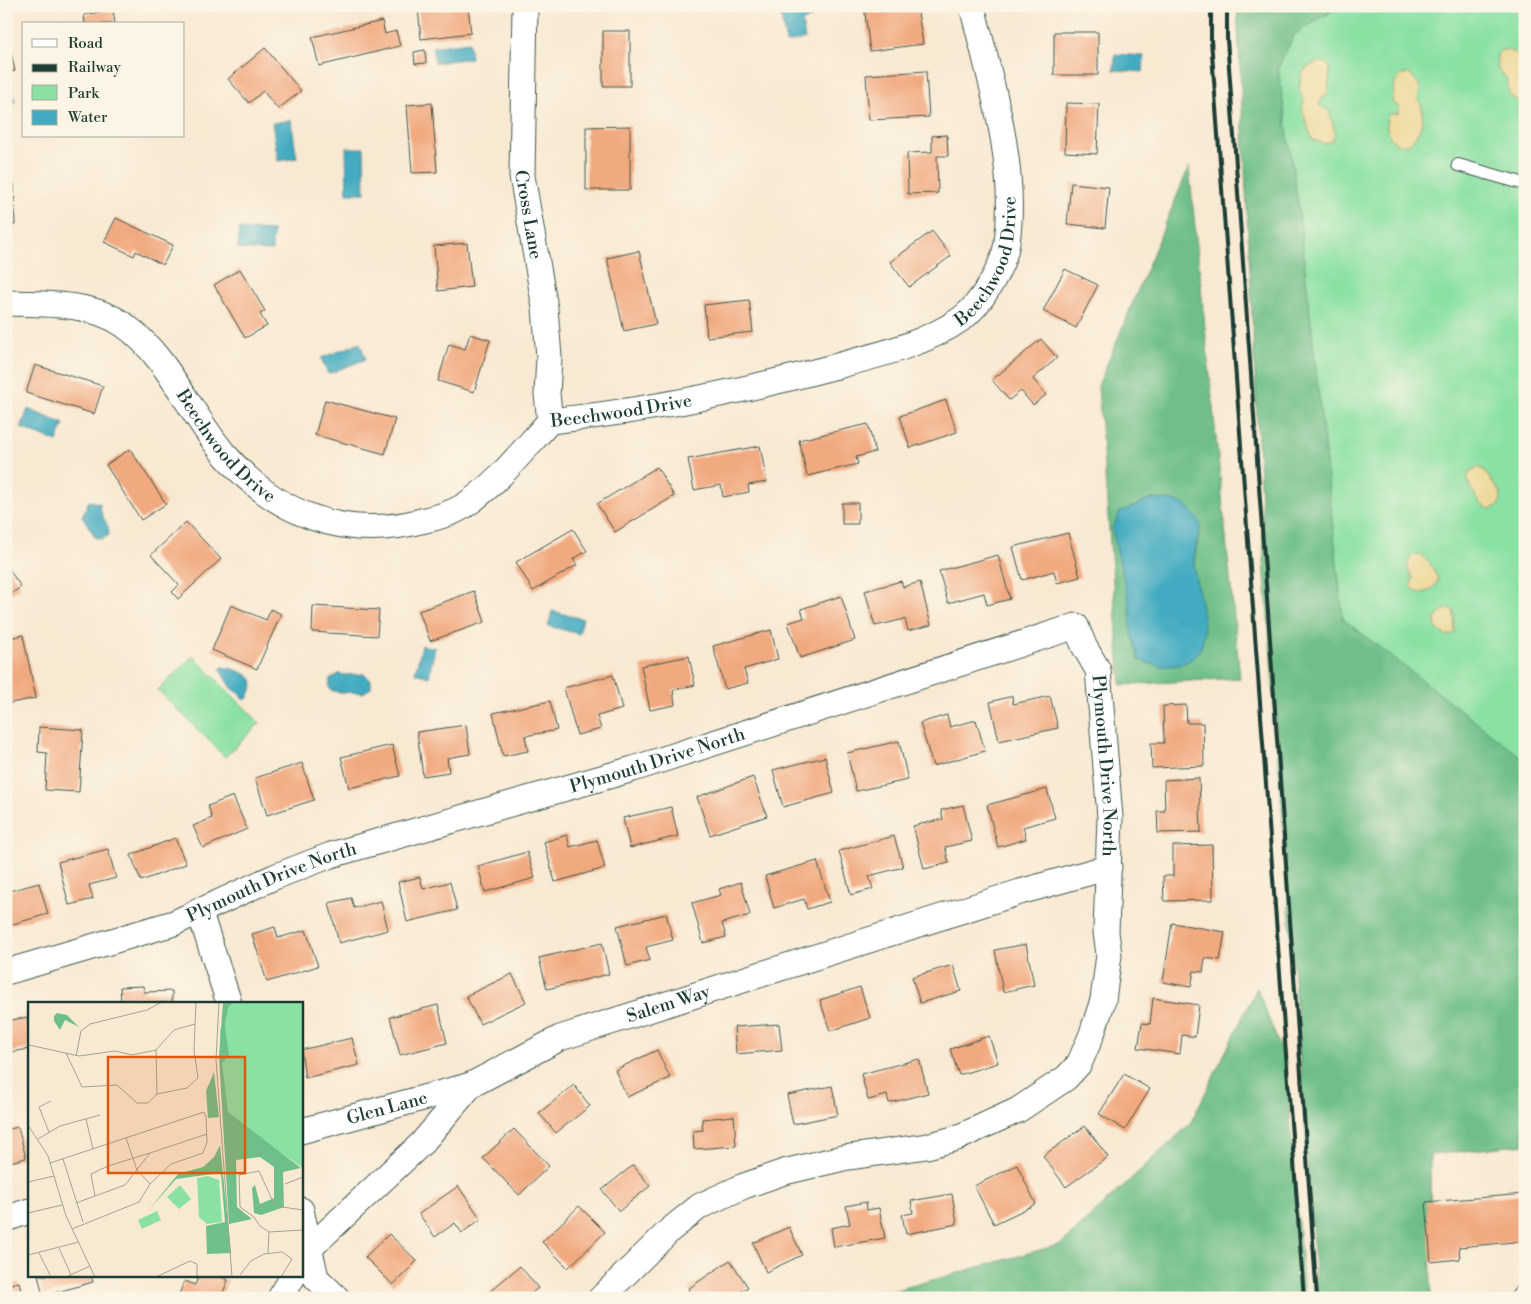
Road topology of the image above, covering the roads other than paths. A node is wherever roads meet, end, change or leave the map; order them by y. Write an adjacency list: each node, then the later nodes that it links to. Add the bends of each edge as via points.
1 (525, 6): 6 (street, Cross Lane, via 522,176 545,308)
2 (972, 6): 6 (street, Beechwood Drive, via 1000,119 1009,214 1007,244 994,278 980,300 962,318 944,329 883,354 755,388)
3 (1458, 165): 4 (lane)
4 (1525, 184)
5 (6, 303): 6 (street, Beechwood Drive, via 54,305 96,312 123,325 157,359 225,455 256,486 321,522 349,528 402,526 440,517 463,506 494,481)
6 (550, 422)
7 (1109, 867): 8 (street, Plymouth Drive North, via 1110,817 1098,670 1076,626 633,769 331,855); 11 (street, Salem Way, via 1020,892 560,1038); 20 (street, via 1106,932 1109,955 1103,1000 1079,1064 1066,1078 1018,1110 957,1138 784,1172 700,1206 670,1230)
8 (199, 910): 9 (street, Plymouth Drive North, via 174,923); 10 (street)
9 (6, 972)
10 (229, 1002)
11 (471, 1085): 12 (street, Glen Lane); 16 (street, Salem Way, via 422,1143)
12 (302, 1131)
13 (28, 1212): 14 (street)
14 (6, 1219)
15 (302, 1219): 16 (street)
16 (306, 1255): 19 (street, via 316,1278)
17 (293, 1276): 18 (street)
18 (280, 1298)
19 (337, 1298)
20 (602, 1298)

